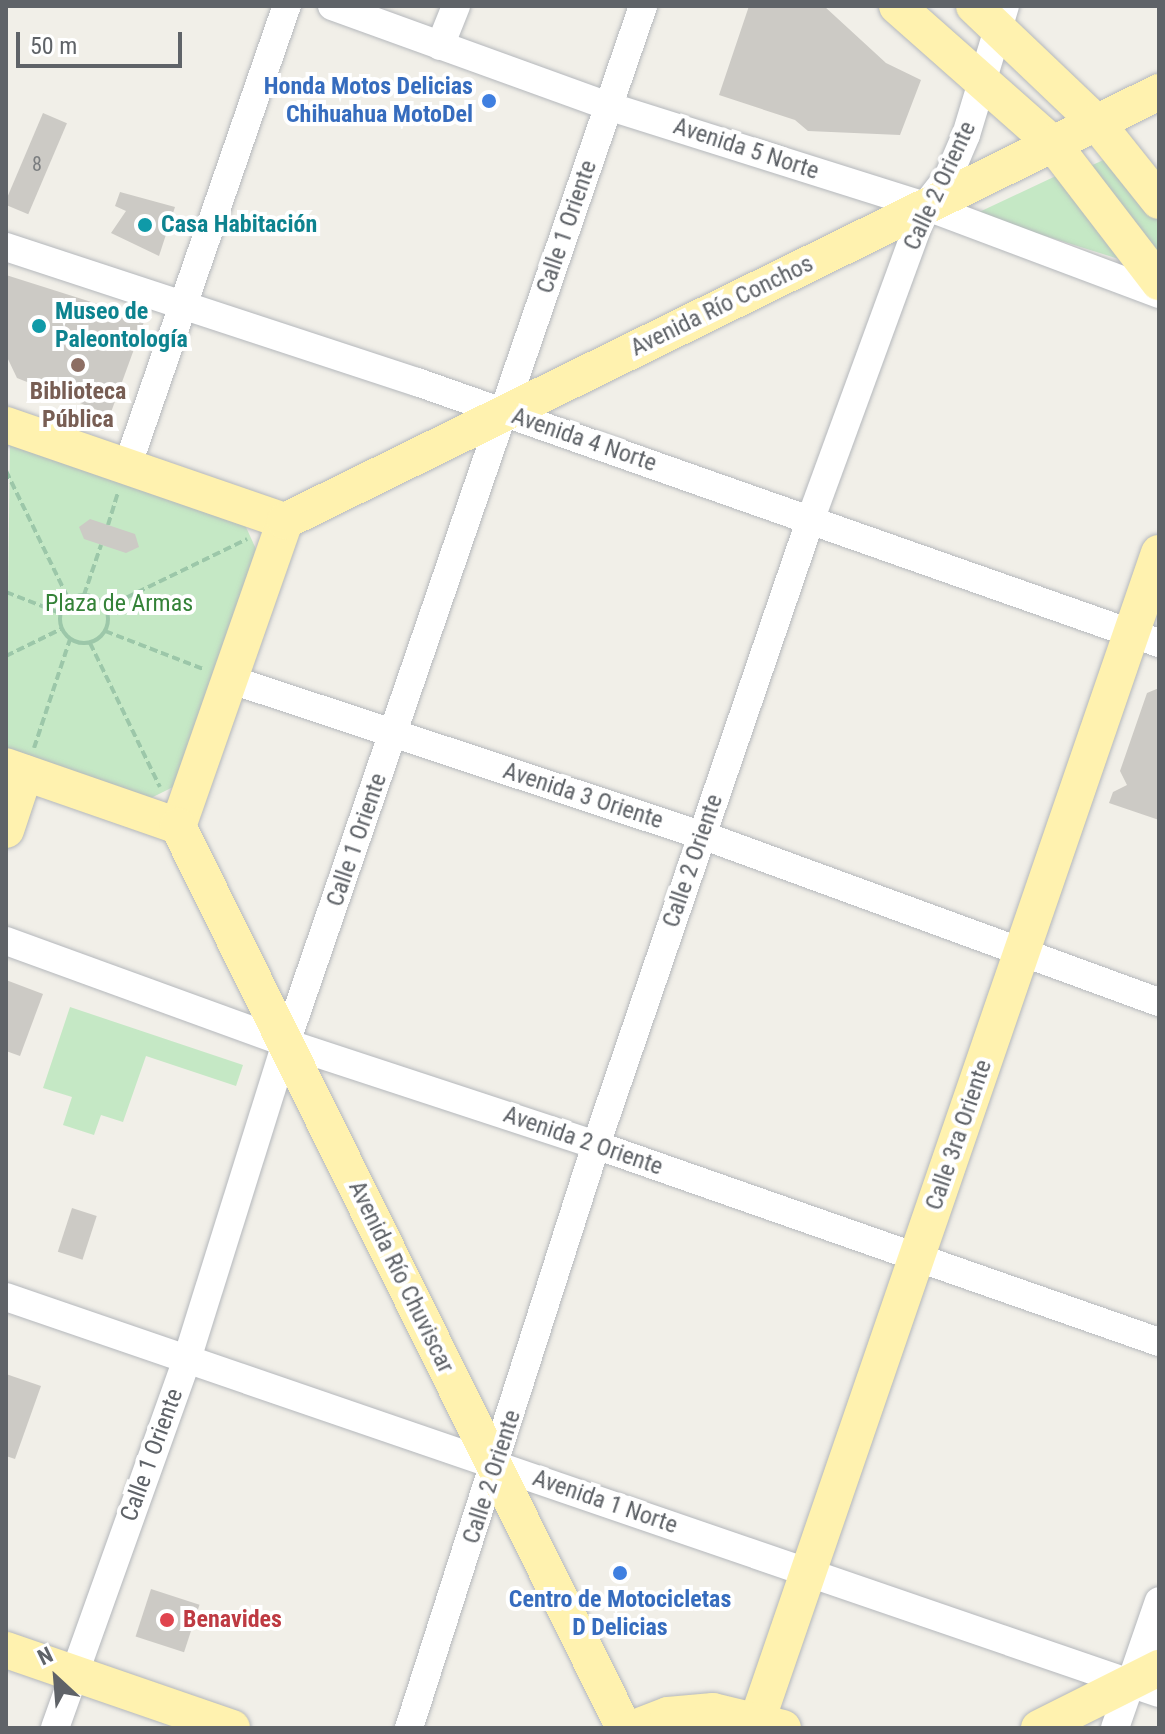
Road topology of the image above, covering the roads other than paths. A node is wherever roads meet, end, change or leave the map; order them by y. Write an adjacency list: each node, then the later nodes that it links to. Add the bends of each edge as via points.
1 (287, 6): 18 (street)
2 (332, 6): 7 (street, Avenida 5 Norte)
3 (456, 6): 7 (street)
4 (643, 6): 10 (street, Calle 1 Oriente)
5 (897, 6): 8 (main road)
6 (993, 13): 8 (street, Calle 2 Oriente); 11 (main road)
7 (440, 46): 10 (street, Avenida 5 Norte)
8 (985, 80): 12 (main road); 14 (street, Calle 2 Oriente, via 949,175)
9 (1159, 92): 11 (main road, Avenida Río Conchos)
10 (608, 106): 14 (street, Avenida 5 Norte); 19 (street, Calle 1 Oriente)
11 (1096, 122): 12 (main road, Avenida Río Conchos); 13 (main road)
12 (1053, 144): 14 (main road, Avenida Río Conchos); 16 (main road)
13 (1159, 201)
14 (925, 206): 17 (street, Avenida 5 Norte); 19 (main road, Avenida Río Conchos); 22 (street, Calle 2 Oriente)
15 (6, 247): 18 (street, Avenida 4 Norte)
16 (1159, 282)
17 (1159, 294)
18 (181, 308): 19 (street, Avenida 4 Norte); 21 (street)
19 (504, 413): 22 (street, Avenida 4 Norte); 23 (main road, Avenida Río Conchos); 27 (street, Calle 1 Oriente)
20 (6, 425): 21 (main road)
21 (127, 467): 23 (main road)
22 (811, 518): 25 (street, Avenida 4 Norte); 31 (street, Calle 2 Oriente)
23 (285, 521): 26 (main road)
24 (1159, 553): 25 (main road, Calle 3ra Oriente)
25 (1145, 638): 33 (main road, Calle 3ra Oriente)
26 (229, 679): 27 (street, Avenida 3 Oriente); 29 (main road)
27 (395, 734): 31 (street, Avenida 3 Oriente); 35 (street, Calle 1 Oriente)
28 (16, 770): 29 (main road); 30 (main road)
29 (178, 826): 35 (main road, Avenida Río Chuviscar)
30 (6, 830)
31 (702, 835): 33 (street, Avenida 3 Oriente); 36 (street, Calle 2 Oriente)
32 (6, 941): 35 (street, Avenida 2 Oriente)
33 (1021, 955): 34 (street, Avenida 3 Oriente); 37 (main road, Calle 3ra Oriente)
34 (1159, 1002)
35 (286, 1043): 36 (street, Avenida 2 Oriente); 40 (street, Calle 1 Oriente); 41 (main road, Avenida Río Chuviscar)
36 (596, 1145): 37 (street, Avenida 2 Oriente); 41 (street, Calle 2 Oriente)
37 (916, 1258): 39 (street, Avenida 2 Oriente); 42 (main road, Calle 3ra Oriente)
38 (6, 1297): 40 (street, Avenida 1 Norte)
39 (1159, 1342)
40 (187, 1359): 41 (street, Avenida 1 Norte); 45 (street, Calle 1 Oriente)
41 (494, 1465): 42 (street, Avenida 1 Norte); 50 (street, Calle 2 Oriente); 51 (main road, Avenida Río Chuviscar)
42 (808, 1572): 46 (street, Avenida 1 Norte); 47 (main road, Calle 3ra Oriente)
43 (1159, 1601): 46 (street)
44 (6, 1650): 45 (main road)
45 (73, 1675): 48 (street, Calle 1 Oriente); 49 (main road)
46 (1149, 1681): 53 (main road); 54 (street)
47 (771, 1723): 52 (main road, via 713,1711 668,1715)
48 (55, 1728)
49 (232, 1728)
50 (409, 1728)
51 (624, 1728)
52 (634, 1728)
53 (1039, 1728)
54 (1115, 1728)

